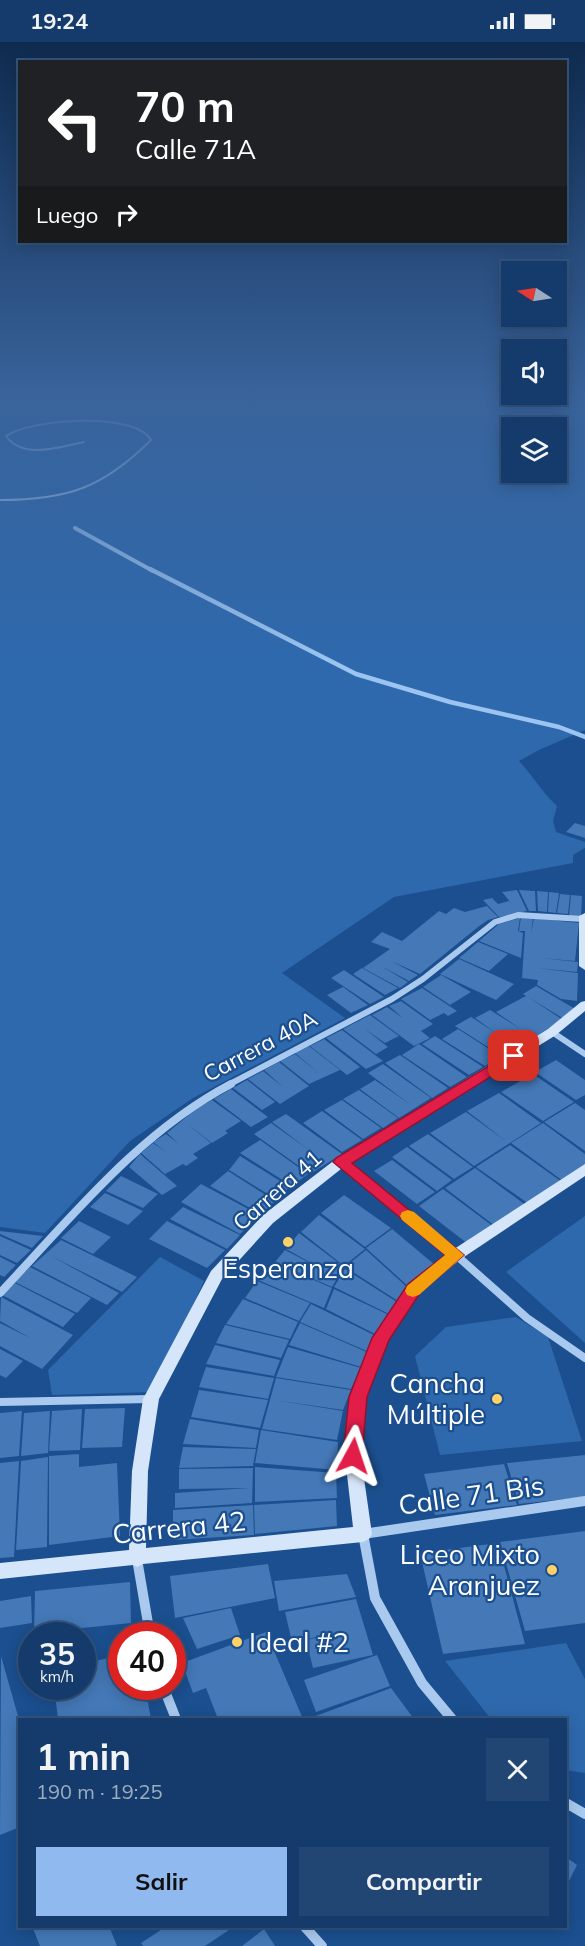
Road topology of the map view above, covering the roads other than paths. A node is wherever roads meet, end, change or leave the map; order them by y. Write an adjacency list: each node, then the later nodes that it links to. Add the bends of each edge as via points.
1 (89, 485): 2 (lane, via 59,497)
2 (0, 500)
3 (584, 917): 4 (street, Carrera 40A); 11 (street, Carrera 40A, via 518,915 495,922 392,999 206,1097 139,1147)
4 (585, 966)
5 (585, 1005): 6 (street, Carrera 41)
6 (552, 1032): 7 (street); 8 (street, Carrera 41)
7 (585, 1054)
8 (341, 1162): 10 (street); 13 (street, Carrera 41, via 268,1219 216,1275)
9 (585, 1169): 10 (street)
10 (456, 1255): 12 (street, via 527,1318); 16 (street, via 414,1289 381,1338 358,1397 353,1456)
11 (0, 1293)
12 (585, 1358)
13 (151, 1399): 14 (street); 17 (street, Carrera 41, via 140,1471)
14 (0, 1402)
15 (585, 1501): 16 (street, Calle 71 Bis)
16 (363, 1534): 17 (street, Carrera 42); 22 (street, via 375,1598 422,1683)
17 (137, 1559): 18 (street, Carrera 42); 19 (street)
18 (0, 1571)
19 (148, 1622)
20 (169, 1700): 21 (street)
21 (176, 1718)
22 (451, 1718)
23 (567, 1804): 24 (street)
24 (585, 1814)
25 (306, 1928): 26 (street)
26 (322, 1946)

